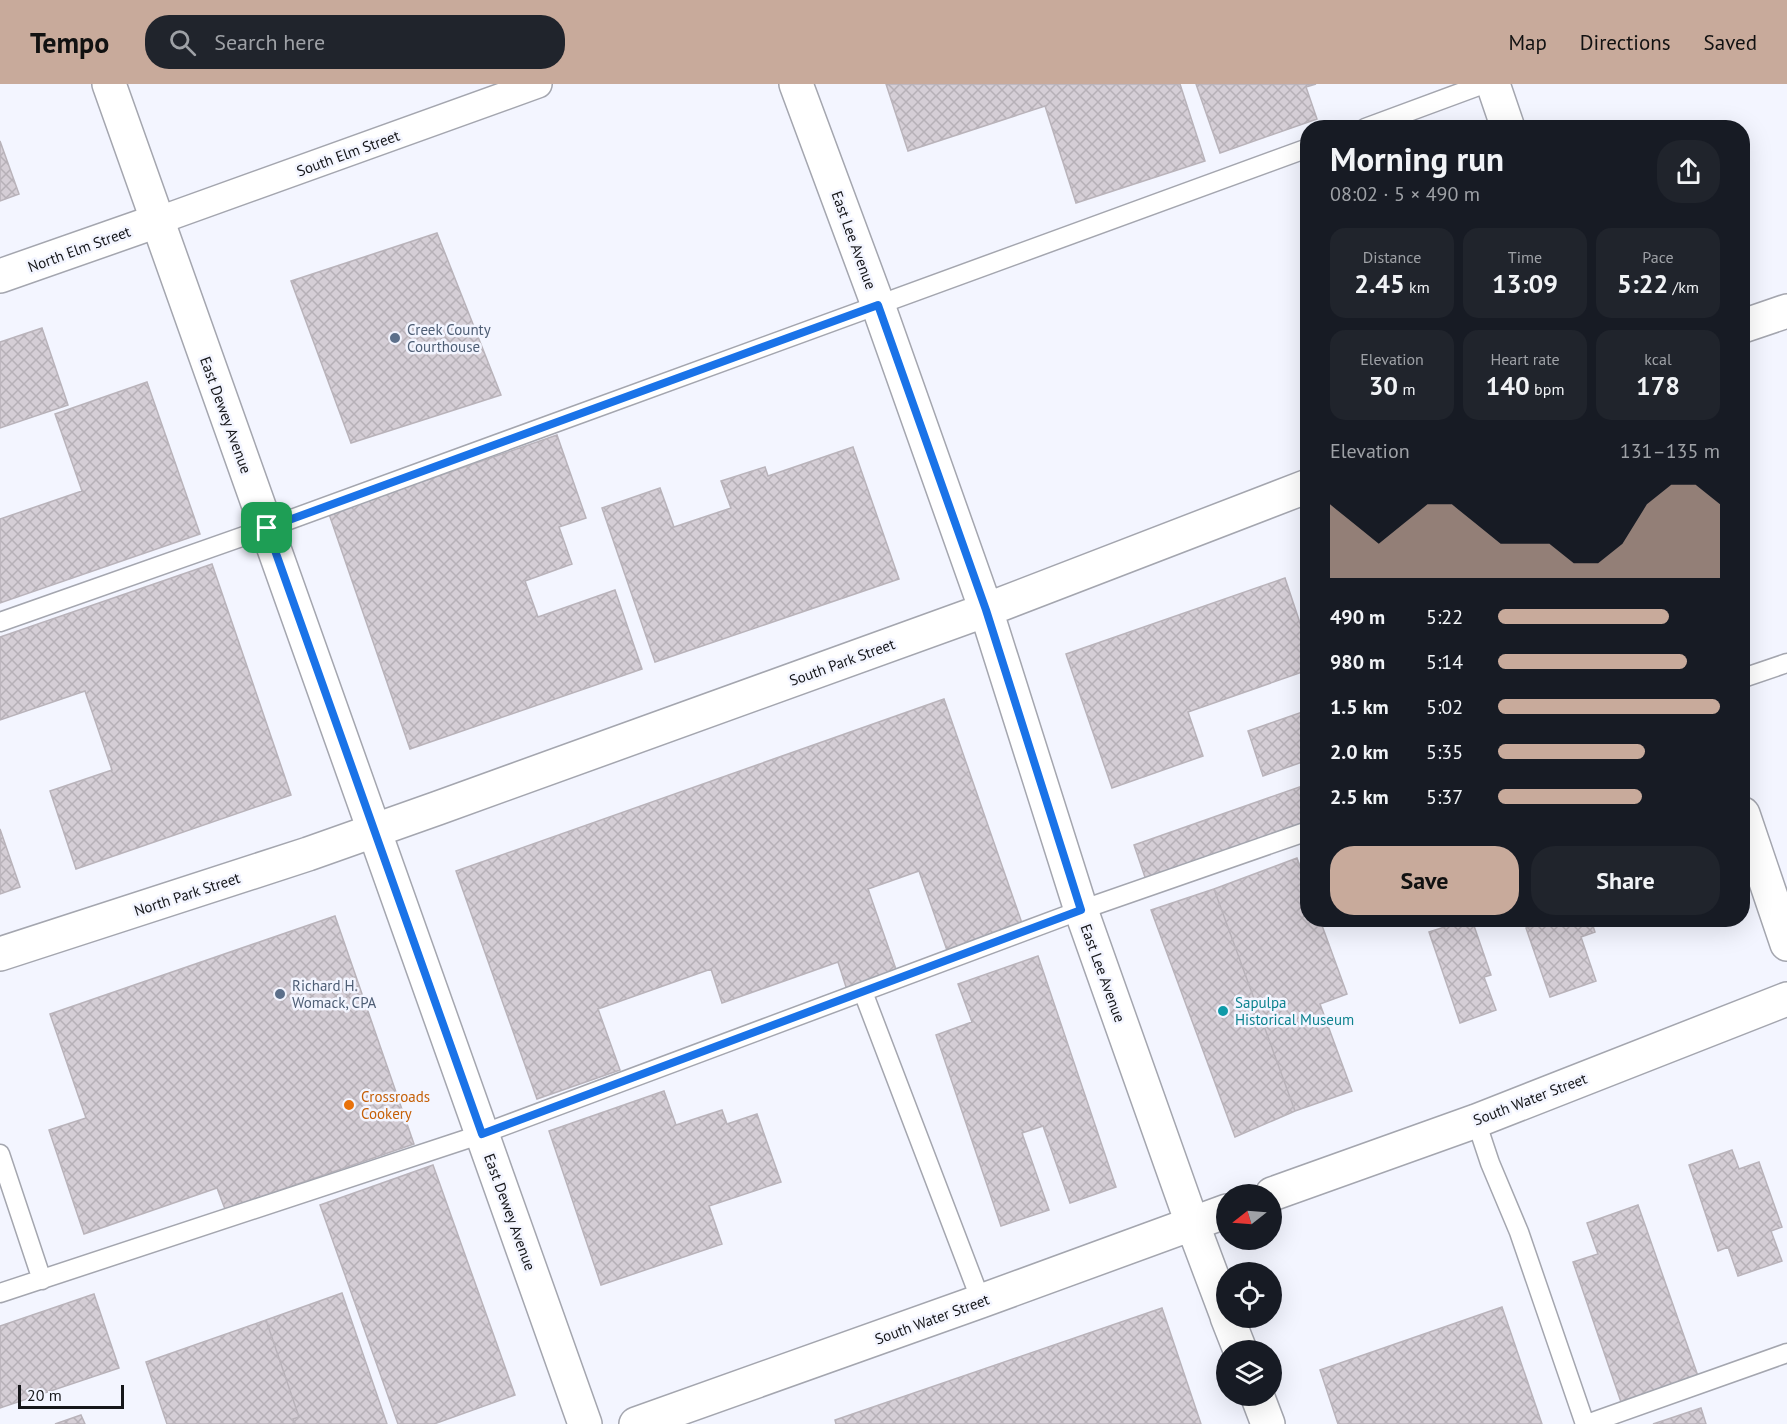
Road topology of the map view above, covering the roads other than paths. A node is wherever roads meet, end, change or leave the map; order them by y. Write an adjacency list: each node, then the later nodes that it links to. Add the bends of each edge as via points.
1 (109, 84): 9 (street, East Dewey Avenue)
2 (538, 84): 9 (street, South Elm Street)
3 (796, 84): 11 (street, East Lee Avenue)
4 (1484, 84): 6 (lane)
5 (1493, 84): 7 (street)
6 (1387, 120)
7 (1505, 120)
8 (1300, 151): 11 (lane)
9 (157, 221): 10 (street, North Elm Street); 15 (street, East Dewey Avenue)
10 (0, 276)
11 (878, 305): 15 (lane); 16 (street, East Lee Avenue)
12 (1787, 311): 13 (street)
13 (1750, 324)
14 (1300, 489): 16 (street, South Park Street)
15 (267, 528): 17 (lane); 20 (street, East Dewey Avenue)
16 (986, 610): 20 (street, South Park Street); 23 (street, East Lee Avenue)
17 (0, 622)
18 (1787, 663): 19 (lane)
19 (1750, 676)
20 (374, 831): 25 (street, North Park Street); 29 (street, East Dewey Avenue)
21 (1300, 834): 23 (lane)
22 (1750, 835): 24 (street)
23 (1081, 910): 26 (lane); 33 (street, East Lee Avenue)
24 (1787, 944)
25 (0, 954)
26 (863, 992): 29 (lane); 37 (lane)
27 (1787, 999): 28 (street, South Water Street)
28 (1476, 1121): 31 (street, South Water Street); 43 (lane)
29 (482, 1134): 34 (lane); 40 (street, East Dewey Avenue)
30 (0, 1154): 34 (lane)
31 (1282, 1190)
32 (1216, 1215): 33 (street, South Water Street)
33 (1192, 1224): 35 (street, East Lee Avenue); 37 (street, South Water Street)
34 (42, 1280): 36 (lane)
35 (1216, 1288)
36 (0, 1293)
37 (981, 1302): 41 (street, South Water Street)
38 (1787, 1353): 43 (lane)
39 (1261, 1406): 42 (street)
40 (585, 1424)
41 (636, 1424)
42 (1268, 1424)
43 (1586, 1424)

